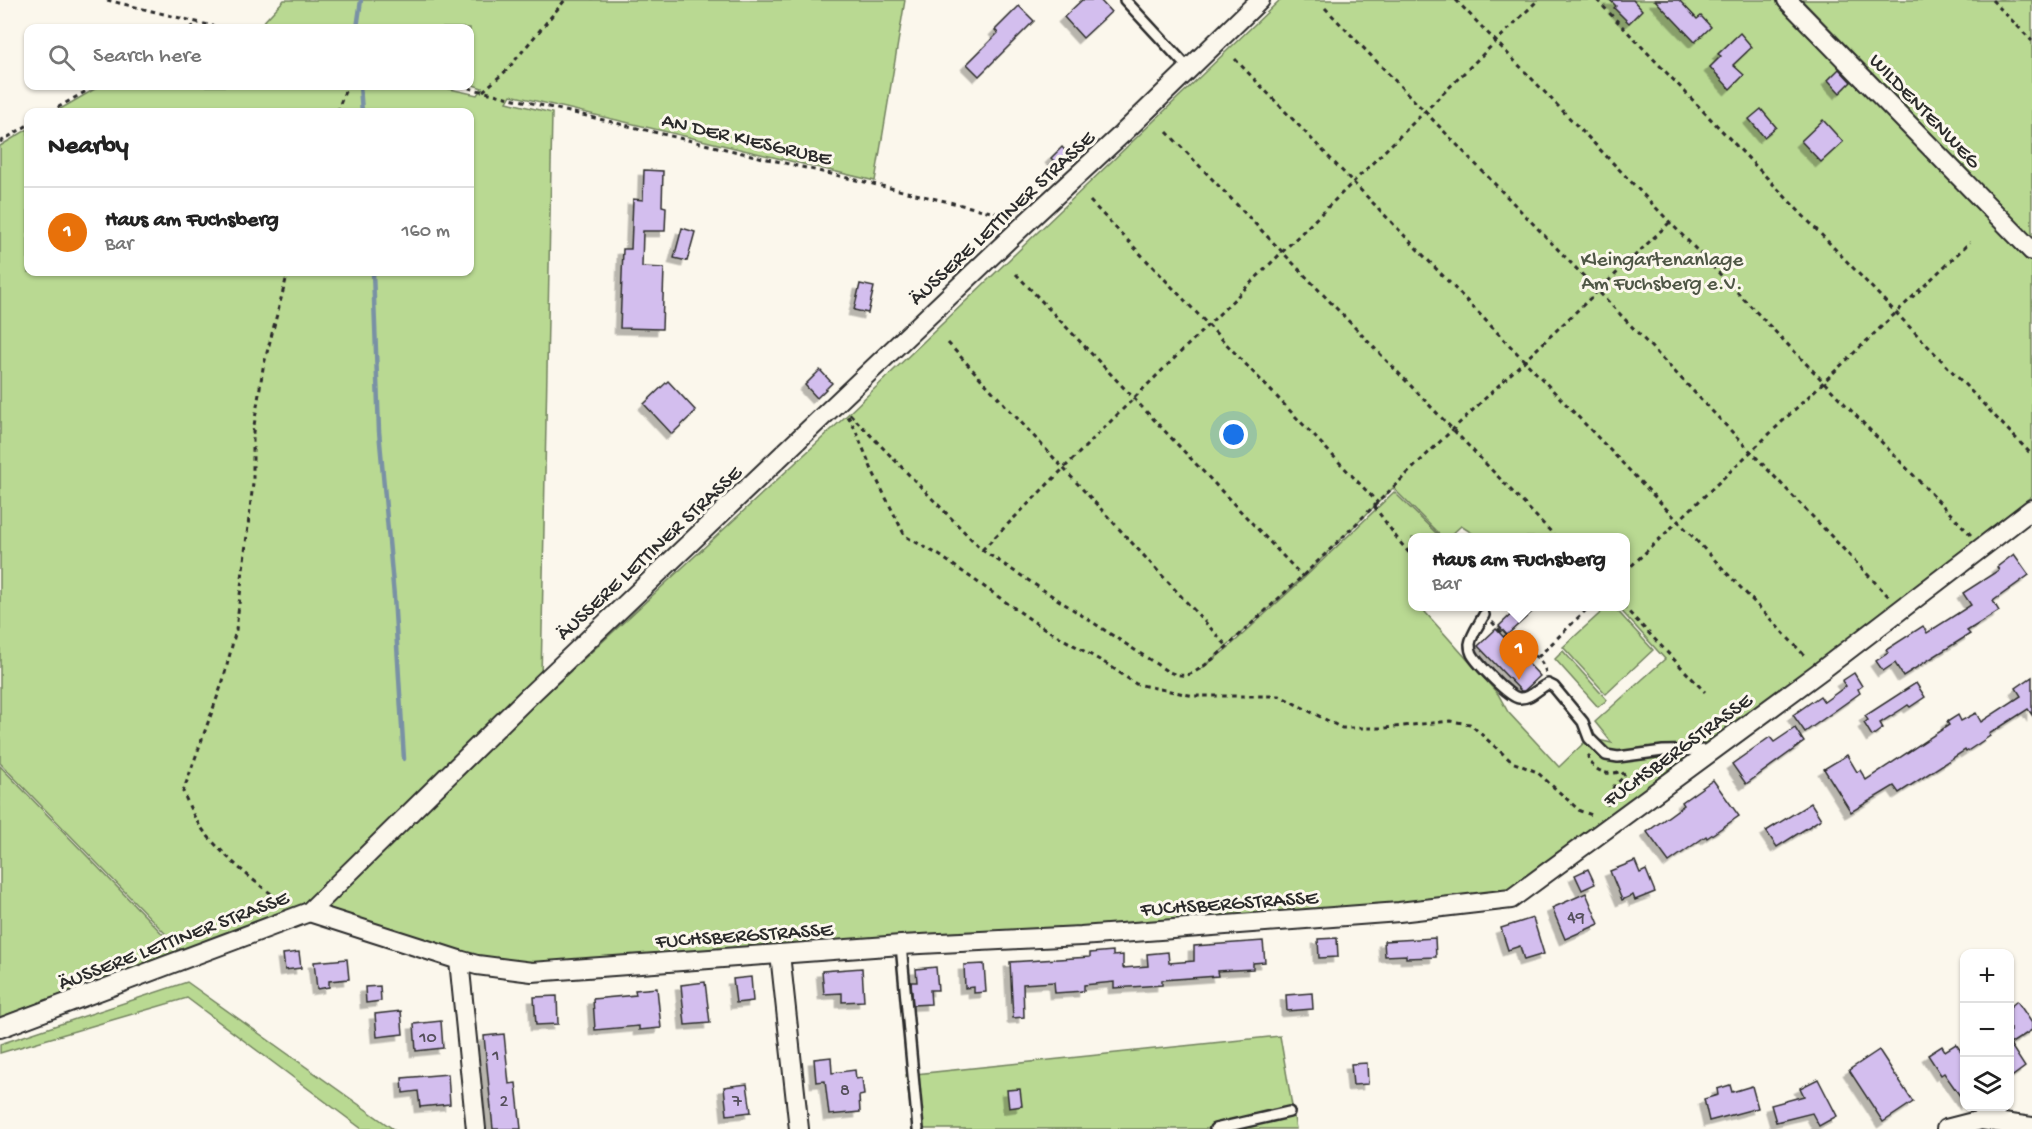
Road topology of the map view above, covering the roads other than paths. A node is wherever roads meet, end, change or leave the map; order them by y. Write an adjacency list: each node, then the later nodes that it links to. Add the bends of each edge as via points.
1 (1125, 0): 4 (lane)
2 (1260, 0): 4 (street, ÄUSSERE LETTINER STRASSE)
3 (1787, 0): 5 (street, WILDENTENWEG)
4 (1189, 69): 9 (street, ÄUSSERE LETTINER STRASSE, via 527,698)
5 (2032, 251)
6 (2032, 509): 8 (street, FUCHSBERGSTRASSE)
7 (1484, 615): 8 (lane, via 1470,642 1471,653 1514,697 1521,699 1548,684 1554,687 1583,722 1589,738 1606,755 1618,758 1663,751)
8 (1714, 750): 10 (street, FUCHSBERGSTRASSE, via 1510,899 1399,912)
9 (309, 912): 12 (street, FUCHSBERGSTRASSE); 13 (street, ÄUSSERE LETTINER STRASSE)
10 (901, 945): 11 (street, FUCHSBERGSTRASSE); 18 (lane)
11 (780, 954): 12 (street, FUCHSBERGSTRASSE, via 532,972); 17 (street)
12 (459, 960): 16 (street)
13 (0, 1028)
14 (1288, 1112): 19 (lane)
15 (2032, 1127): 20 (street, via 1981,1120)
16 (476, 1129)
17 (799, 1129)
18 (918, 1129)
19 (1215, 1129)
20 (1946, 1129)

